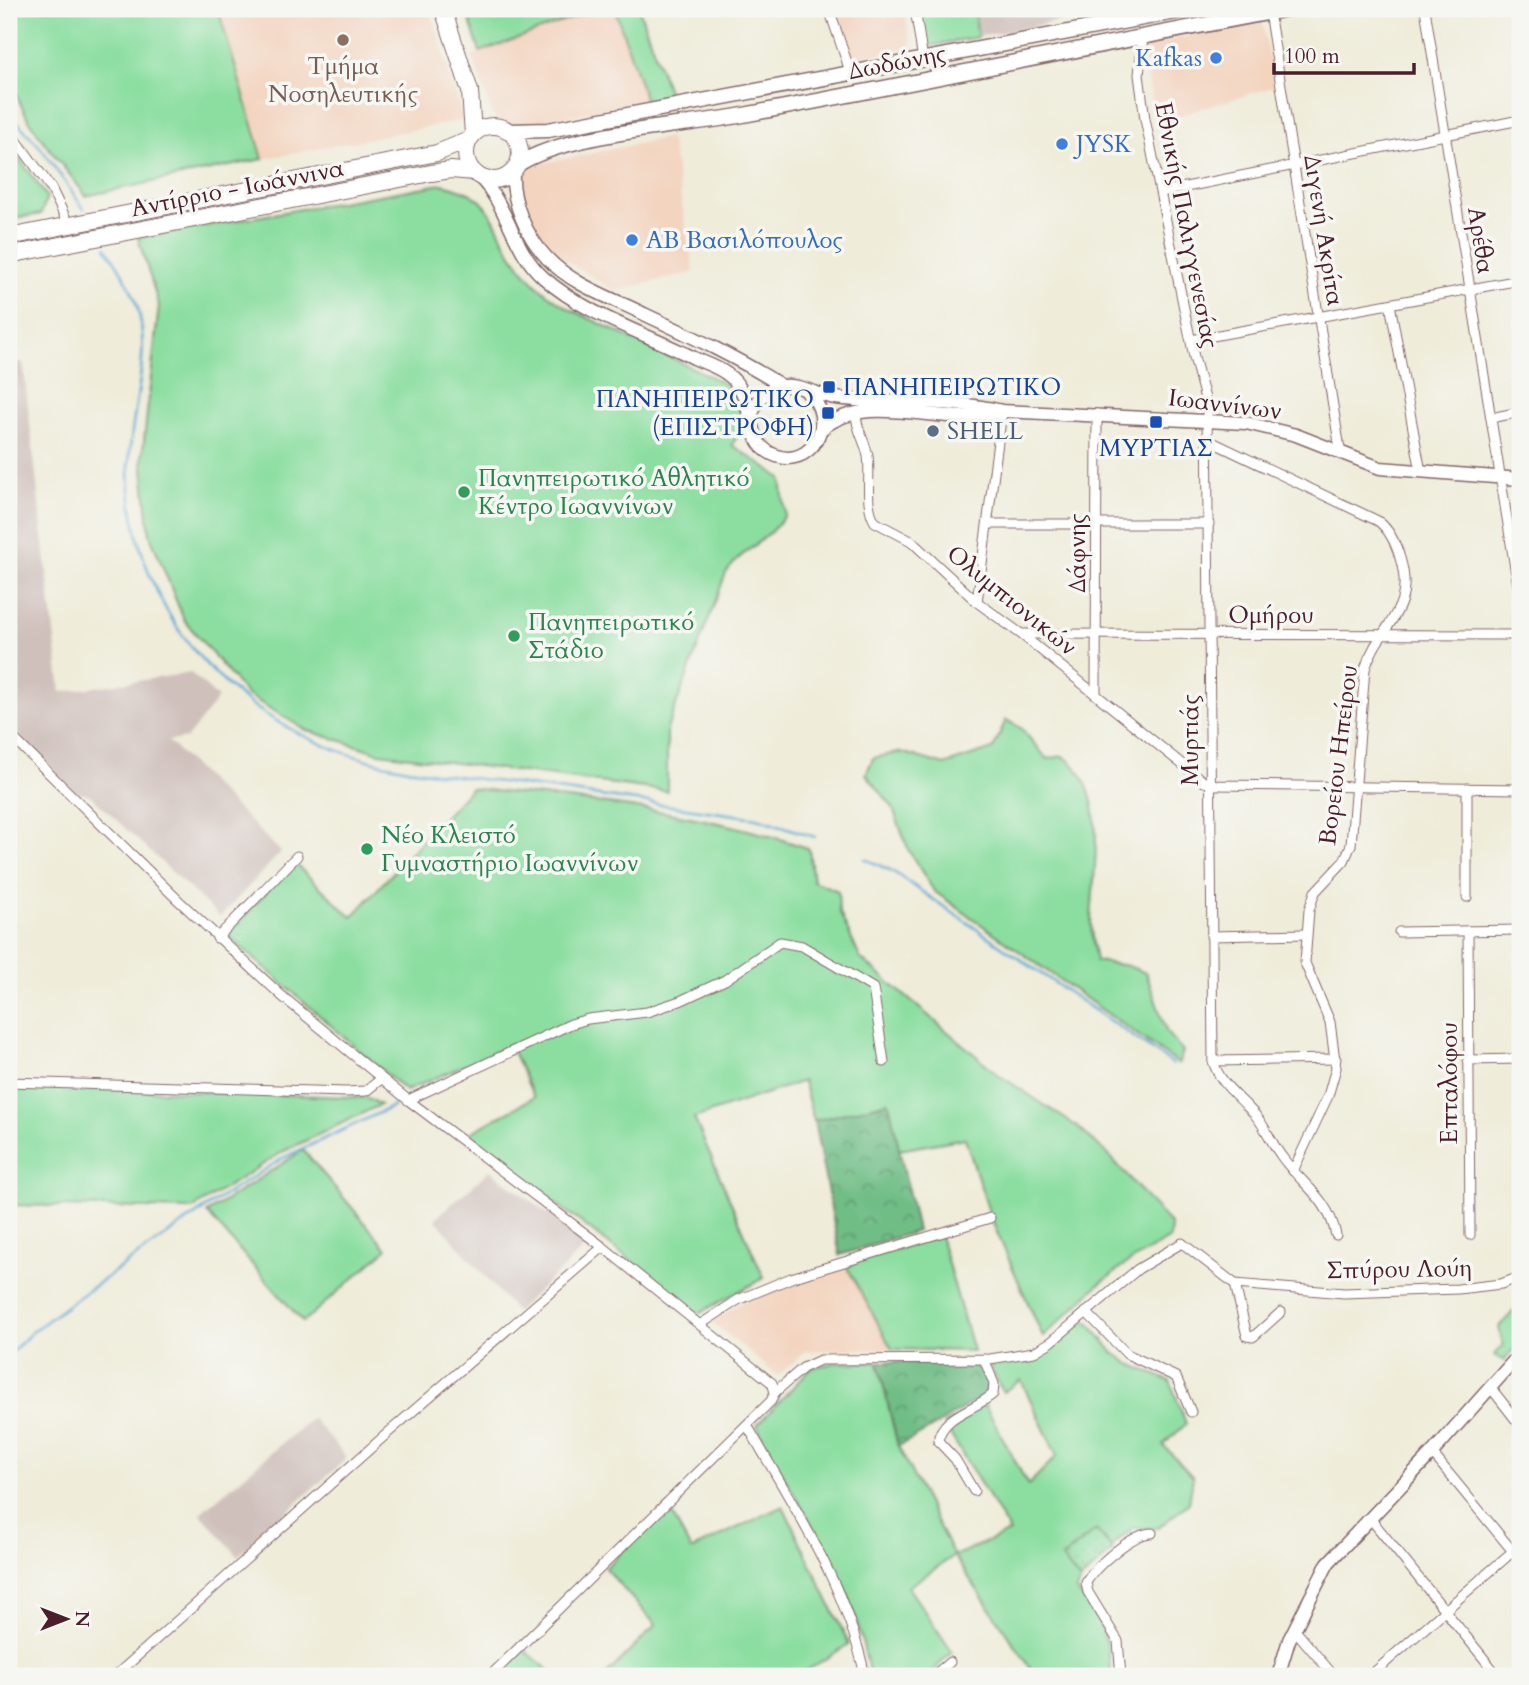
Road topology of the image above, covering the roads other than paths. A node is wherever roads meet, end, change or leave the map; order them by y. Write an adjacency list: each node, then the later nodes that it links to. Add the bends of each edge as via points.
1 (443, 9): 11 (highway)
2 (828, 9): 10 (street)
3 (915, 9): 9 (street)
4 (1191, 9): 9 (main road, Δωδώνης)
5 (1289, 9): 7 (main road, Δωδώνης)
6 (1424, 9): 15 (street, Αρέθα)
7 (1269, 12): 8 (main road, Δωδώνης); 17 (street, Διγενή Ακρίτα)
8 (1143, 37): 18 (main road, Δωδώνης, via 589,141 539,152); 20 (street, Εθνικής Παλιγγενεσίας, via 1140,89)
9 (923, 60): 10 (main road, Δωδώνης)
10 (851, 74): 13 (main road, Δωδώνης, via 548,130)
11 (470, 90): 13 (highway, via 482,112); 16 (highway)
12 (1520, 120): 15 (street)
13 (504, 129): 16 (highway, via 485,127); 18 (highway, via 519,150)
14 (9, 130): 21 (street, via 51,188)
15 (1445, 135): 17 (street); 25 (street, Αρέθα)
16 (471, 137): 19 (highway, via 467,160); 21 (highway, Αντίρριο - Ιωάννινα, via 437,153)
17 (1294, 166): 20 (street); 27 (street, Διγενή Ακρίτα)
18 (515, 168): 19 (highway, via 494,180); 29 (main road, via 513,190 524,222 537,246 558,268)
19 (477, 175): 23 (highway, Αντίρριο - Ιωάννινα, via 450,170 431,173); 35 (main road, via 495,195 522,254 546,281 728,375 746,398)
20 (1161, 192): 28 (street, Εθνικής Παλιγγενεσίας)
21 (69, 225): 22 (highway, Αντίρριο - Ιωάννινα)
22 (9, 237)
23 (9, 255)
24 (1520, 280): 25 (street)
25 (1470, 290): 26 (street); 36 (street, Αρέθα)
26 (1390, 304): 27 (street); 41 (street)
27 (1319, 317): 28 (street); 40 (street, Διγενή Ακρίτα)
28 (1191, 340): 37 (street, Εθνικής Παλιγγενεσίας)
29 (782, 386): 30 (main road); 35 (main road, via 762,395)
30 (804, 390): 31 (main road, via 835,398); 38 (main road, via 819,406)
31 (1002, 411): 33 (main road, via 965,417); 34 (main road, Ιωαννίνων); 44 (street)
32 (1520, 412): 36 (street)
33 (856, 413): 38 (main road, via 835,418); 48 (street, Ολυμπιονικών, via 867,452 873,519 903,535)
34 (1097, 414): 37 (main road, Ιωαννίνων); 45 (street, Δάφνης)
35 (751, 417): 38 (main road, via 757,441 776,456 800,455 811,449)
36 (1490, 418): 42 (street, Αρέθα)
37 (1208, 419): 39 (street, Μυρτιάς); 40 (main road, Ιωαννίνων, via 1274,429)
38 (822, 428)
39 (1208, 440): 46 (street, Μυρτιάς); 49 (street, Βορείου Ηπείρου, via 1373,517 1387,528 1400,557 1405,586 1398,614)
40 (1341, 455): 41 (main road, Ιωαννίνων, via 1381,468)
41 (1421, 472): 42 (main road, Ιωαννίνων)
42 (1500, 478): 43 (main road, Ιωαννίνων); 47 (street, Αρέθα)
43 (1520, 479)
44 (988, 524): 45 (street); 48 (street)
45 (1097, 524): 46 (street); 52 (street, Δάφνης)
46 (1209, 524): 51 (street, Μυρτιάς)
47 (1520, 599)
48 (977, 602): 50 (street, Ολυμπιονικών)
49 (1384, 633): 51 (street, Ομήρου); 53 (street, Ομήρου); 57 (street, Βορείου Ηπείρου, via 1365,669)
50 (1021, 634): 52 (street, Ομήρου); 54 (street, Ολυμπιονικών)
51 (1209, 634): 52 (street, Ομήρου); 56 (street, Μυρτιάς)
52 (1096, 635): 54 (street, Δάφνης)
53 (1520, 635)
54 (1096, 693): 56 (street, Ολυμπιονικών)
55 (9, 734): 67 (street)
56 (1210, 784): 57 (street); 66 (street, Μυρτιάς)
57 (1355, 786): 58 (street); 65 (street, Βορείου Ηπείρου, via 1349,851 1315,892)
58 (1467, 788): 59 (street); 61 (street)
59 (1520, 789)
60 (297, 856): 67 (street)
61 (1467, 897)
62 (1520, 930): 63 (street)
63 (1468, 931): 64 (street); 70 (street, Επταλόφου)
64 (1399, 932)
65 (1306, 934): 66 (street); 68 (street, Βορείου Ηπείρου, via 1304,962 1327,1012)
66 (1211, 936): 71 (street, Μυρτιάς)
67 (217, 937): 73 (street)
68 (1336, 1059): 71 (street); 76 (street, Βορείου Ηπείρου, via 1330,1091)
69 (1520, 1059): 70 (street)
70 (1468, 1060): 79 (street, Επταλόφου)
71 (1213, 1061): 76 (street, Σπύρου Λούη, via 1222,1080 1257,1117)
72 (884, 1062): 75 (street, via 873,988 802,946 780,942 725,981 694,996 654,1010 571,1024)
73 (381, 1079): 74 (street, via 369,1090 353,1092); 75 (street)
74 (9, 1082)
75 (408, 1100): 80 (street)
76 (1293, 1171): 78 (street, Σπύρου Λούη, via 1332,1215)
77 (989, 1218): 85 (street, via 791,1278 738,1300)
78 (1336, 1235)
79 (1470, 1236)
80 (603, 1247): 85 (street); 102 (street)
81 (1520, 1277): 82 (street, Σπύρου Λούη, via 1458,1289 1344,1293)
82 (1235, 1284): 83 (street, via 1182,1243 1138,1269); 84 (street, via 1243,1329 1249,1338)
83 (1086, 1312): 87 (street, via 1034,1352); 90 (street, via 1127,1354 1177,1377)
84 (1281, 1312)
85 (701, 1324): 89 (street, via 768,1379)
86 (1520, 1354): 88 (main road)
87 (984, 1359): 89 (street, via 820,1360); 94 (street, via 993,1394 949,1421 940,1429 938,1441)
88 (1491, 1388): 92 (street); 93 (main road)
89 (775, 1392): 91 (street)
90 (1191, 1412)
91 (747, 1425): 103 (street); 104 (street, via 836,1582)
92 (1520, 1425)
93 (1433, 1453): 95 (main road); 97 (street)
94 (974, 1491)
95 (1370, 1518): 99 (street); 100 (main road, via 1324,1568)
96 (1152, 1533): 106 (street, via 1128,1541 1086,1583 1118,1641)
97 (1517, 1548): 98 (street); 99 (street)
98 (1520, 1560)
99 (1444, 1611): 109 (street); 110 (street)
100 (1294, 1629): 107 (main road); 108 (street)
101 (950, 1662): 105 (street)
102 (115, 1676)
103 (491, 1676)
104 (865, 1676)
105 (933, 1676)
106 (1121, 1676)
107 (1278, 1676)
108 (1334, 1676)
109 (1370, 1676)
110 (1498, 1676)

